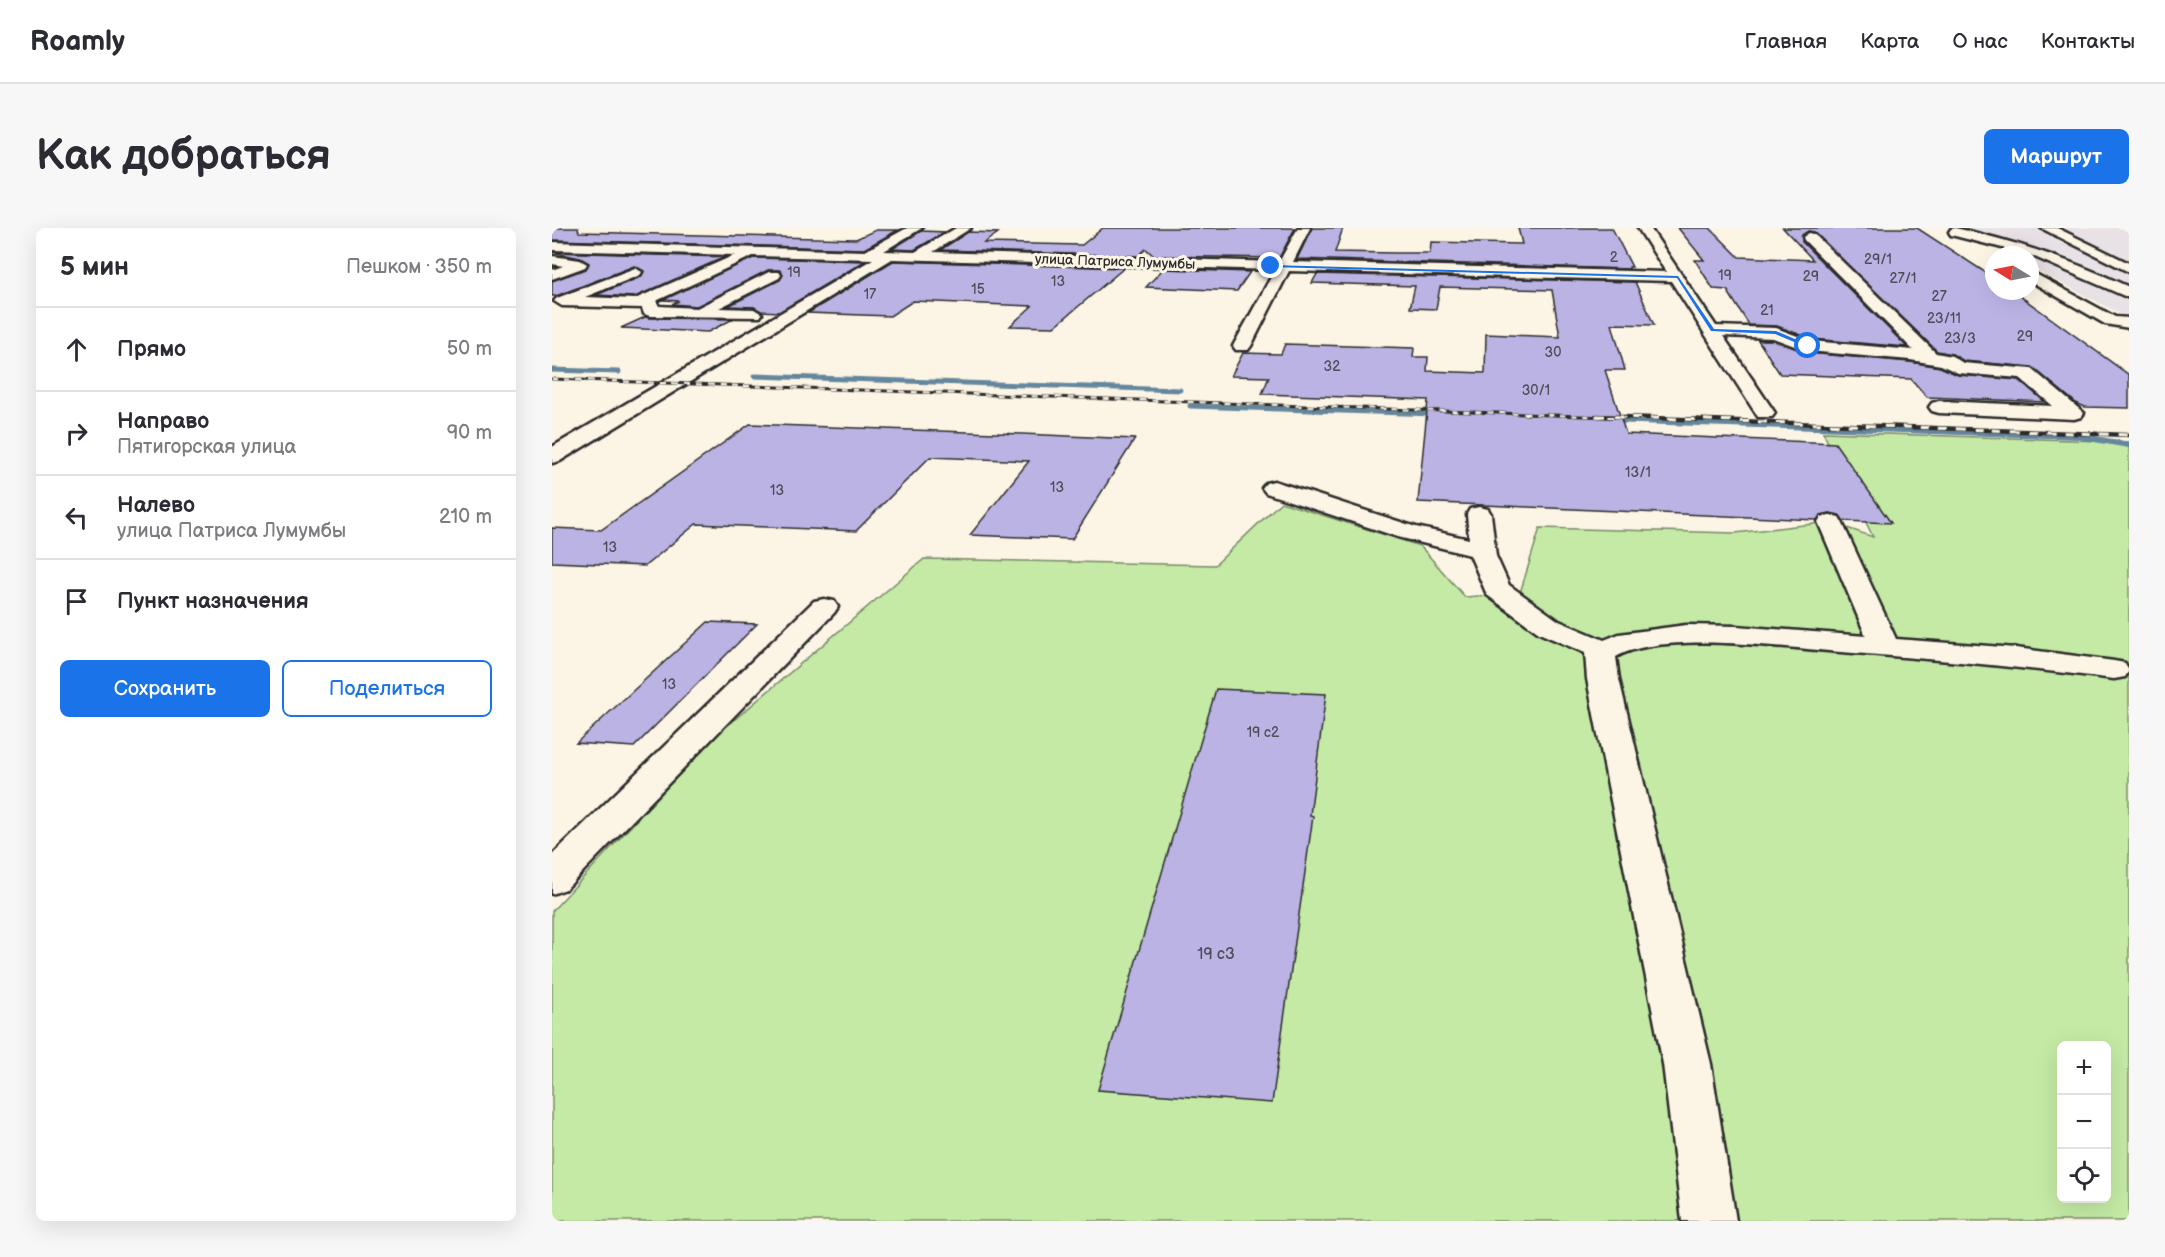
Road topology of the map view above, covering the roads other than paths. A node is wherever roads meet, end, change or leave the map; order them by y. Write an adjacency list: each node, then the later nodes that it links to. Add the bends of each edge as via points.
1 (916, 228): 16 (street)
2 (965, 228): 18 (street)
3 (1304, 228): 20 (street)
4 (1644, 228): 25 (street)
5 (2002, 228): 21 (street, via 2051,249)
6 (2047, 228): 21 (street)
7 (1952, 230): 12 (street); 27 (street, via 2046,255)
8 (1809, 237): 34 (street)
9 (552, 240): 11 (street)
10 (812, 240): 15 (street)
11 (563, 242): 13 (street); 14 (street, улица Патриса Лумумбы)
12 (1985, 249)
13 (552, 251)
14 (756, 251): 15 (street, улица Патриса Лумумбы); 28 (street)
15 (787, 252): 16 (street, улица Патриса Лумумбы)
16 (869, 254): 17 (street, улица Патриса Лумумбы)
17 (891, 254): 18 (street, улица Патриса Лумумбы); 37 (street)
18 (919, 255): 20 (street, улица Патриса Лумумбы)
19 (552, 260): 23 (street, via 580,264)
20 (1285, 266): 25 (street, улица Патриса Лумумбы); 33 (street)
21 (2128, 267)
22 (635, 272): 28 (street, via 562,301)
23 (552, 275)
24 (774, 275): 29 (street)
25 (1678, 277): 32 (street)
26 (2039, 280): 31 (street, via 2111,321)
27 (2129, 293)
28 (636, 304): 29 (street, via 651,304 650,311)
29 (698, 313): 30 (street)
30 (754, 314)
31 (2129, 323)
32 (1712, 330): 34 (street, via 1776,333 1808,346); 36 (street)
33 (1242, 346)
34 (1931, 358): 35 (street, via 1946,360 1958,368 2025,373 2074,413)
35 (1939, 407)
36 (1765, 413)
37 (552, 456)
38 (1274, 488): 41 (street, via 1406,532)
39 (1479, 514): 41 (street)
40 (1830, 522): 43 (street)
41 (1483, 549): 44 (street, via 1497,589 1549,627)
42 (824, 607): 46 (street)
43 (1885, 646): 44 (street, via 1686,634 1619,643); 45 (street)
44 (1605, 651): 47 (street, via 1600,654 1603,680 1687,1064)
45 (2114, 670)
46 (552, 879)
47 (1709, 1221)

